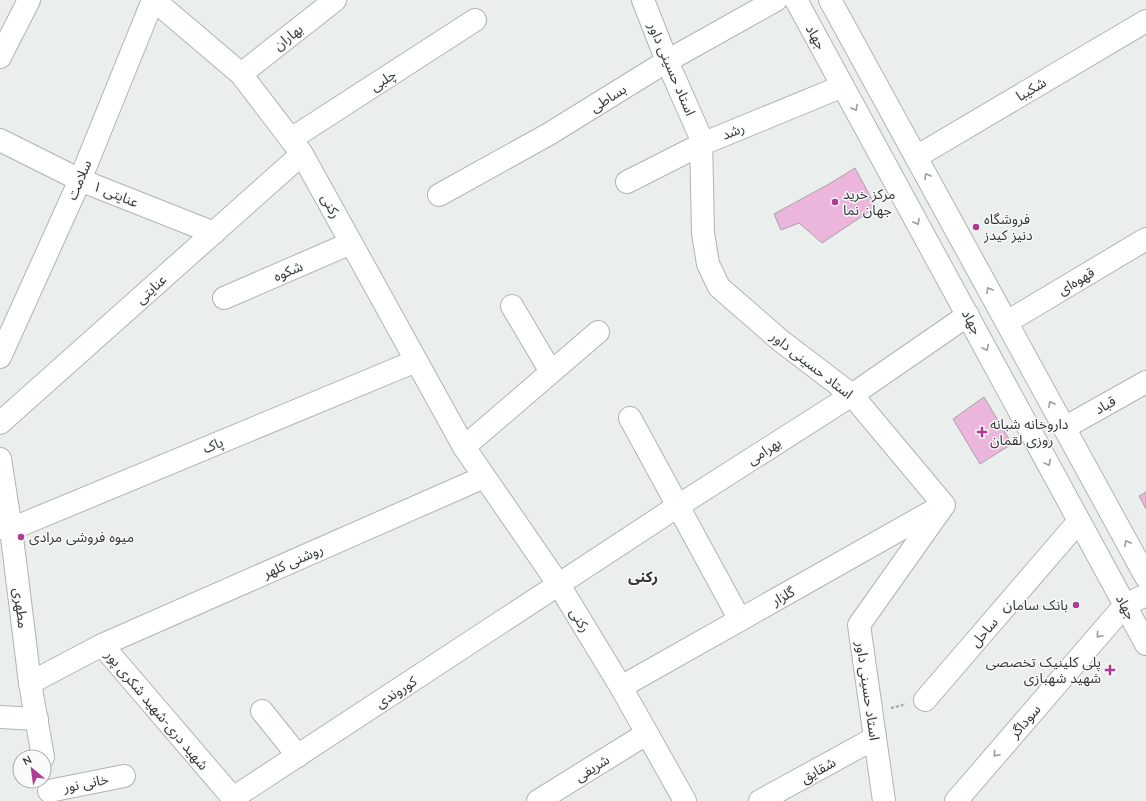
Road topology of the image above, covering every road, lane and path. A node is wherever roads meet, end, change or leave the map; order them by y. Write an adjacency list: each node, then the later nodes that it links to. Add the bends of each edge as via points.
1 (29, 0): 10 (street)
2 (153, 0): 12 (street, رکنی); 18 (street, سلامت)
3 (335, 0): 12 (street, بهاران)
4 (643, 0): 11 (street, استاد حسینی داور)
5 (776, 0): 11 (street, بساطی)
6 (796, 0): 13 (street, جهاد)
7 (830, 0): 17 (street)
8 (475, 20): 16 (street, چلبی)
9 (1146, 20): 17 (street, شکیبا)
10 (0, 57)
11 (667, 61): 15 (street, استاد حسینی داور); 20 (street, بساطی, via 549,134)
12 (241, 74): 16 (street, رکنی)
13 (843, 86): 15 (street, رشد); 26 (street, جهاد, one-way to 26)
14 (0, 140): 18 (street, عنایتی ۱)
15 (702, 144): 19 (street, رشد); 33 (street, استاد حسینی داور, via 703,233 708,264 719,287 781,341)
16 (297, 147): 21 (street, عنایتی); 23 (street, رکنی)
17 (916, 157): 27 (street, one-way to 17)
18 (80, 180): 21 (street, عنایتی ۱); 29 (street, سلامت)
19 (626, 182)
20 (439, 195)
21 (214, 233): 35 (street, عنایتی)
22 (1146, 239): 27 (street, قهوه‌ای)
23 (351, 243): 24 (street, شکوه); 30 (street, رکنی)
24 (224, 298)
25 (512, 306): 31 (street)
26 (968, 315): 33 (street, بهرامی); 42 (street, جهاد, one-way to 42)
27 (1007, 322): 36 (street, one-way to 27)
28 (598, 332): 31 (street)
29 (0, 356)
30 (416, 361): 37 (street, رکنی); 43 (street, پاک)
31 (551, 372): 37 (street)
32 (1146, 382): 36 (street, قباد)
33 (852, 395): 40 (street, استاد حسینی داور); 41 (street, بهرامی)
34 (630, 418): 41 (street)
35 (0, 424)
36 (1064, 428): 44 (street, one-way to 36)
37 (464, 447): 39 (street, رکنی)
38 (0, 460): 43 (street, مطهری)
39 (484, 477): 45 (street, رکنی); 50 (street, روشنی کلهر)
40 (944, 505): 48 (street, گلزار); 55 (street, استاد حسینی داور, via 859,625)
41 (678, 506): 45 (street, بهرامی); 48 (street)
42 (1079, 521): 47 (street, جهاد); 53 (street, ساحل)
43 (5, 529): 51 (street, مطهری)
44 (1146, 577)
45 (559, 585): 52 (street, رکنی); 61 (street, کوروندی)
46 (1146, 596): 47 (street)
47 (1125, 605): 49 (street, جهاد); 69 (street, سوداگر, one-way to 69)
48 (740, 620): 52 (street, گلزار)
49 (1146, 644)
50 (102, 646): 51 (street, شهید دری-شهید شکری پور); 64 (street, شهید دری-شهید شکری پور)
51 (30, 682): 57 (street, مطهری)
52 (620, 687): 58 (street, رکنی)
53 (925, 700): 55 (path)
54 (262, 711): 61 (street)
55 (871, 712): 59 (street, استاد حسینی داور)
56 (0, 717): 57 (street)
57 (37, 719): 60 (street, مطهری)
58 (646, 734): 65 (street, شریفی); 66 (street, رکنی)
59 (875, 738): 67 (street, شقایق); 68 (street, استاد حسینی داور)
60 (42, 749)
61 (298, 756): 64 (street, کوروندی)
62 (124, 776): 63 (street, خانی نور)
63 (50, 796)
64 (233, 800)
65 (538, 801)
66 (685, 801)
67 (760, 801)
68 (884, 801)
69 (956, 801)

